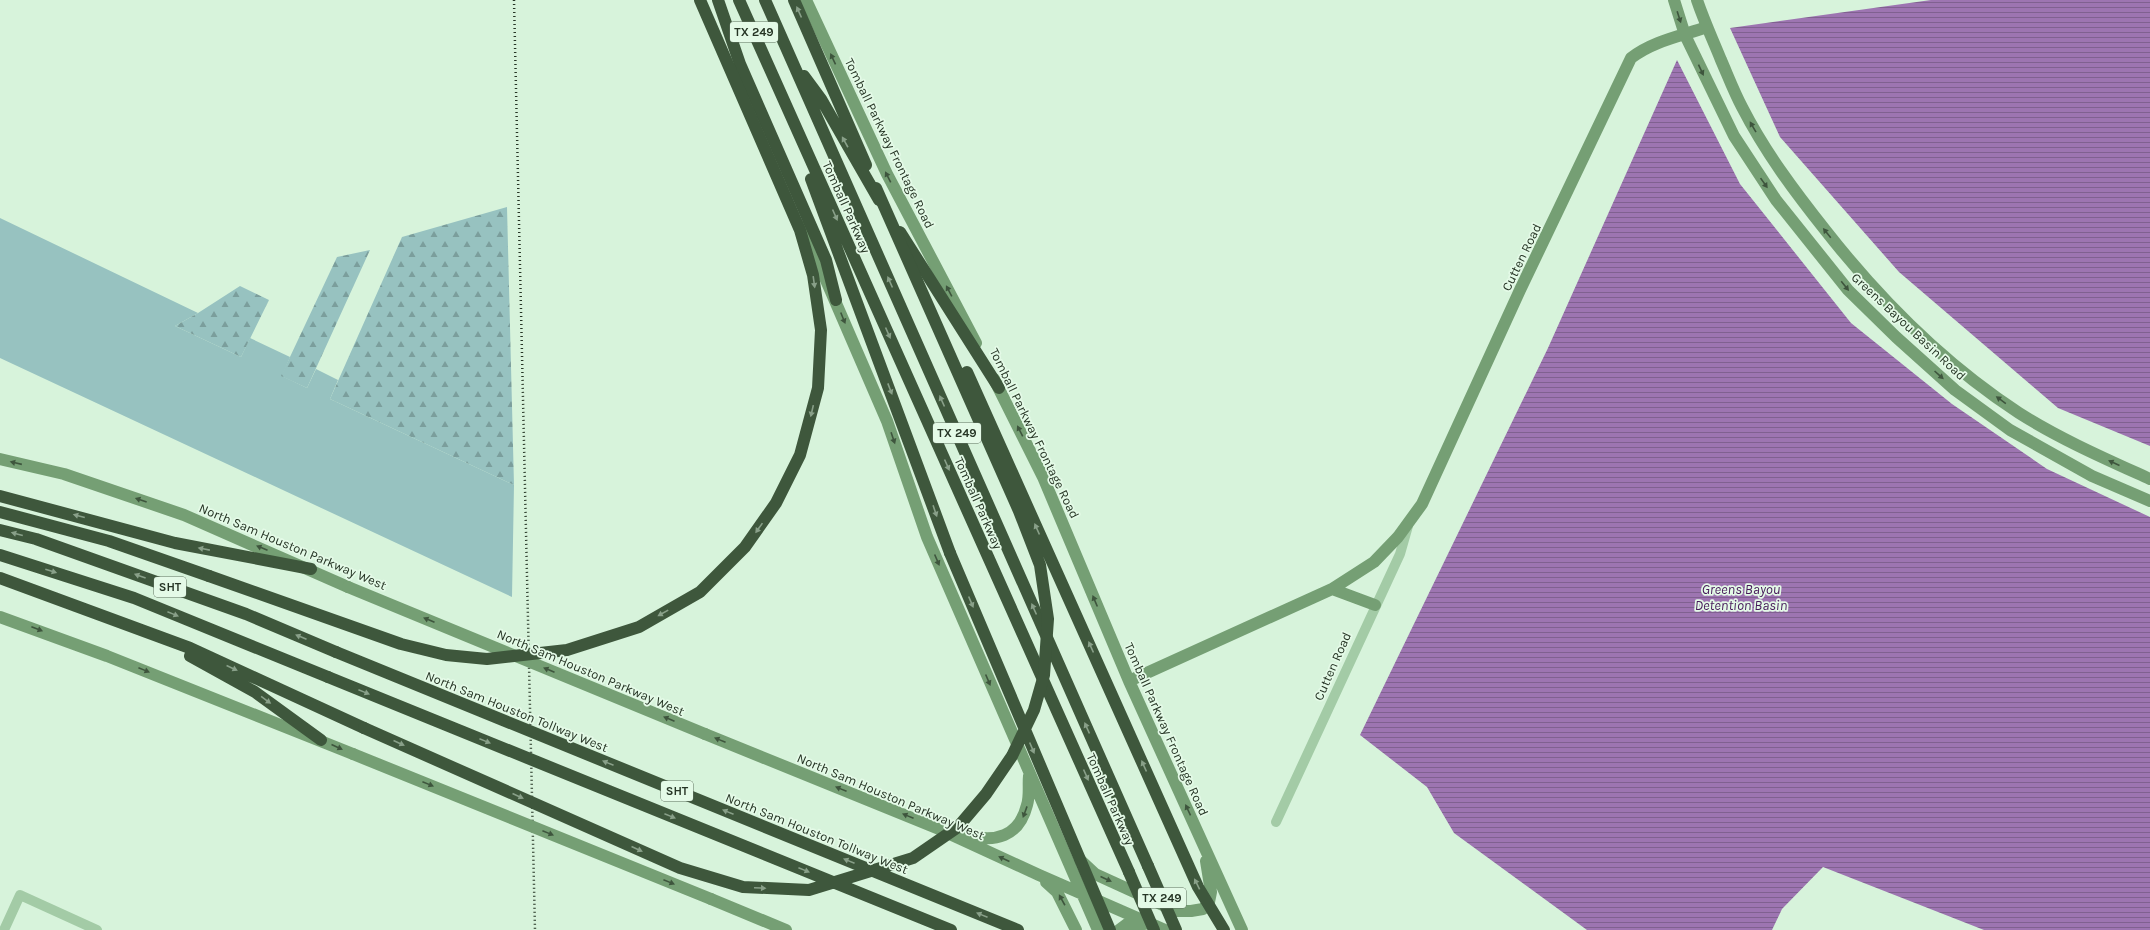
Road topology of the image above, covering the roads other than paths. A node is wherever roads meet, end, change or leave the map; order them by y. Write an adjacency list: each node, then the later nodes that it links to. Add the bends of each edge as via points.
1 (700, 0): 21 (highway, one-way to 21, bridge, via 800,230 813,275 821,330 818,388 800,455 776,503 745,547 700,592 639,627 567,650 487,659 446,655 401,644 110,541)
2 (704, 0): 15 (main road)
3 (718, 0): 15 (highway, via 740,64 826,260)
4 (740, 0): 13 (highway, Tomball Parkway / TX 249)
5 (765, 0): 12 (highway, Tomball Parkway / TX 249)
6 (794, 0): 14 (highway, one-way to 6)
7 (806, 0): 16 (main road, Tomball Parkway Frontage Road, one-way to 7, via 886,174)
8 (1674, 0): 11 (main road, one-way to 11)
9 (1697, 0): 10 (main road)
10 (1707, 27): 11 (main road, Cutten Road); 18 (main road, Greens Bayou Basin Road, one-way to 10, via 2099,456 2020,413 1958,368 1907,324 1859,273 1795,192 1762,143 1742,107)
11 (1685, 35): 20 (main road, Greens Bayou Basin Road, one-way to 20, via 1734,136 1750,163 1776,200 1848,290 1955,390 2010,430 2092,476); 22 (main road, Cutten Road, via 1657,43 1631,58 1520,290 1422,504)
12 (791, 58): 16 (highway, one-way to 12, via 861,172 821,99); 50 (highway, Tomball Parkway / TX 249, one-way to 12, bridge)
13 (768, 64): 40 (highway, Tomball Parkway / TX 249, one-way to 40, bridge, via 1129,872); 48 (highway, one-way to 48, bridge, via 950,553)
14 (876, 188): 26 (highway, one-way to 14, bridge, via 190,648 680,868 743,887 810,890 913,858 958,827 986,794 1012,756 1034,710 1044,676 1048,619 1040,565 1019,511); 51 (highway, one-way to 14, bridge, via 1198,887 927,282 894,212)
15 (836, 300): 33 (main road, one-way to 33, via 887,421 927,537)
16 (999, 388): 31 (main road, Tomball Parkway Frontage Road, one-way to 16, via 1043,477)
17 (0, 459): 25 (main road, North Sam Houston Parkway West, one-way to 17, via 184,515 64,474)
18 (2150, 479)
19 (0, 496): 25 (highway, one-way to 19, via 175,543)
20 (2150, 501)
21 (0, 512)
22 (1410, 521): 28 (main road, Cutten Road, via 1374,562); 29 (street, Cutten Road, via 1400,554)
23 (0, 530): 45 (highway, North Sam Houston Tollway West / SHT, one-way to 23, bridge, via 246,614 36,539)
24 (0, 555): 44 (highway, SHT, one-way to 44, bridge, via 134,598)
25 (311, 569): 36 (main road, North Sam Houston Parkway West, one-way to 25, bridge, via 348,587)
26 (0, 578)
27 (0, 585): 32 (highway, one-way to 32, via 187,655 255,692)
28 (1332, 588): 29 (main road); 31 (main road, Cutten Road)
29 (1375, 605): 35 (street, Cutten Road)
30 (0, 617): 32 (main road, one-way to 32)
31 (1129, 681): 37 (main road, Tomball Parkway Frontage Road, one-way to 31)
32 (321, 740): 43 (main road, one-way to 43, bridge)
33 (1029, 773): 34 (main road); 36 (main road, one-way to 36, via 1028,804 1023,818 1013,830 1001,837 983,840)
34 (1050, 822): 37 (main road, one-way to 37, via 1073,853 1095,874 1176,911 1191,912 1203,909 1209,902 1211,892); 39 (main road)
35 (1276, 822)
36 (939, 829): 38 (main road, North Sam Houston Parkway West, one-way to 36)
37 (1204, 845): 52 (main road, Tomball Parkway Frontage Road)
38 (1039, 876): 39 (main road, North Sam Houston Parkway West); 46 (main road, one-way to 38, via 1057,892)
39 (1081, 893): 40 (main road, North Sam Houston Parkway West); 47 (main road)
40 (1158, 929): 49 (main road, via 1134,923 1127,924)
41 (4, 930): 42 (street, via 20,895)
42 (98, 930)
43 (786, 930)
44 (951, 930)
45 (1018, 930)
46 (1076, 930)
47 (1098, 930)
48 (1110, 930)
49 (1119, 930)
50 (1176, 930)
51 (1224, 930)
52 (1242, 930)

